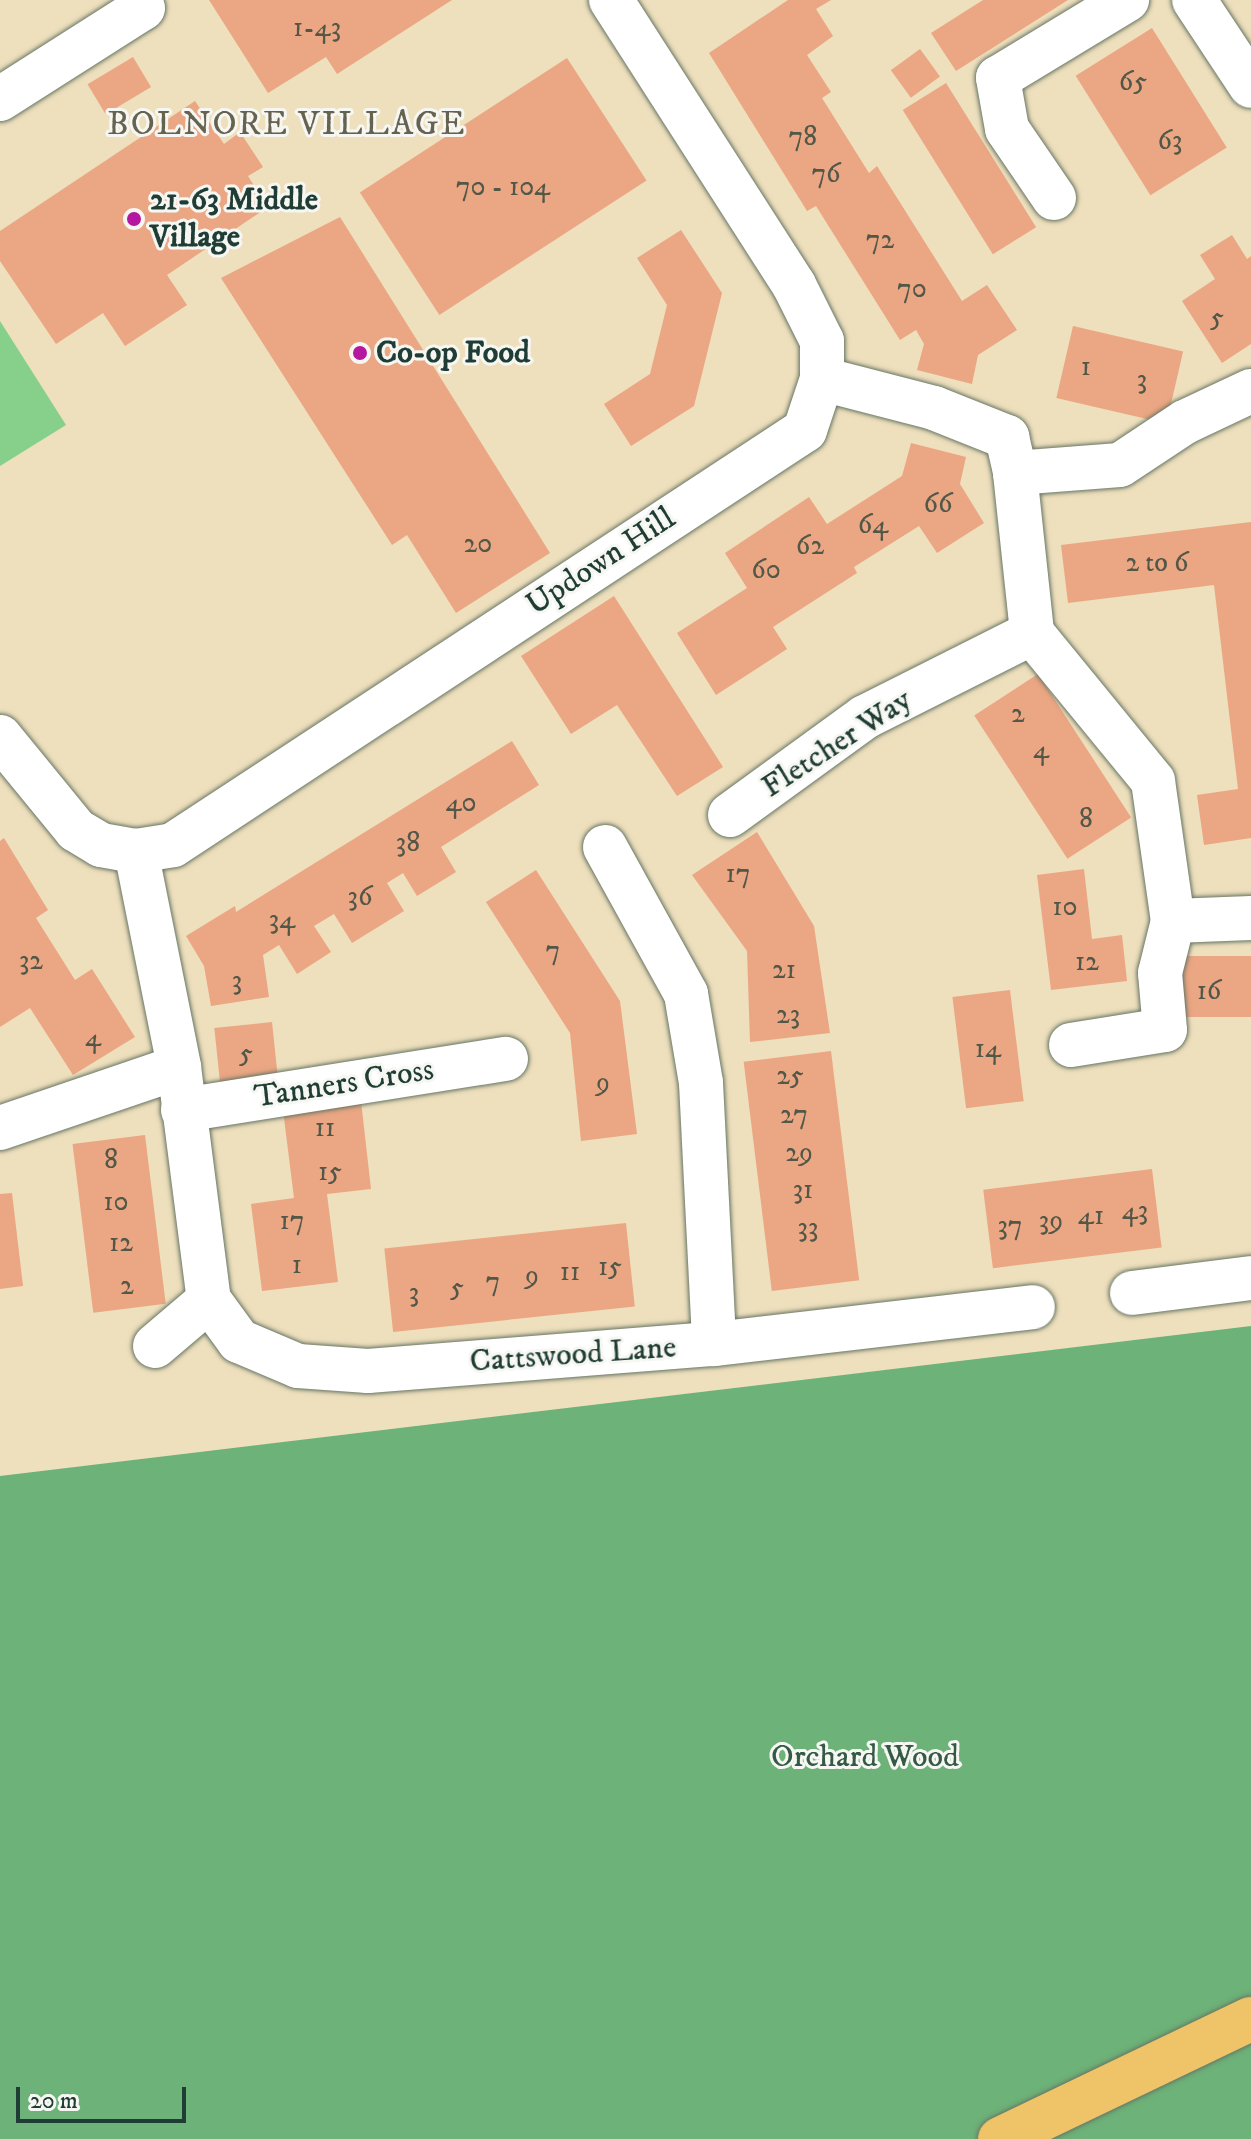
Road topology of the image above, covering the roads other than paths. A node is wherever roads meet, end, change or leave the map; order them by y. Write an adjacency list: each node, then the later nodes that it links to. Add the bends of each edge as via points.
1 (138, 0): 6 (street, via 143,8)
2 (611, 0): 8 (street, Updown Hill, via 794,285 822,341)
3 (1127, 0): 7 (street, via 998,78 1007,129)
4 (1194, 0): 5 (street)
5 (1251, 86)
6 (0, 99)
7 (1054, 198)
8 (822, 379): 10 (street, via 934,408 1007,437); 15 (street, Updown Hill, via 805,430 173,845)
9 (1251, 391): 10 (street, via 1185,422 1120,465)
10 (1015, 473): 11 (street)
11 (1032, 633): 13 (street, Fletcher Way, via 865,717); 17 (street, via 1153,781)
12 (0, 737): 15 (street, Updown Hill, via 76,830 101,845)
13 (730, 815)
14 (605, 847): 27 (street, via 686,994 701,1083)
15 (136, 851): 20 (street)
16 (1251, 918): 17 (street)
17 (1173, 921): 18 (street, via 1160,973 1165,1030)
18 (1071, 1045)
19 (506, 1059): 21 (street, Tanners Cross)
20 (179, 1067): 21 (street); 22 (street)
21 (183, 1110): 25 (street)
22 (0, 1128)
23 (1251, 1278): 24 (street)
24 (1132, 1293)
25 (209, 1300): 27 (street, Cattswood Lane, via 239,1341 298,1366 368,1371); 28 (street)
26 (1033, 1307): 27 (street, Cattswood Lane)
27 (714, 1344)
28 (155, 1346)
29 (1251, 2019): 30 (highway)
30 (1000, 2139)

